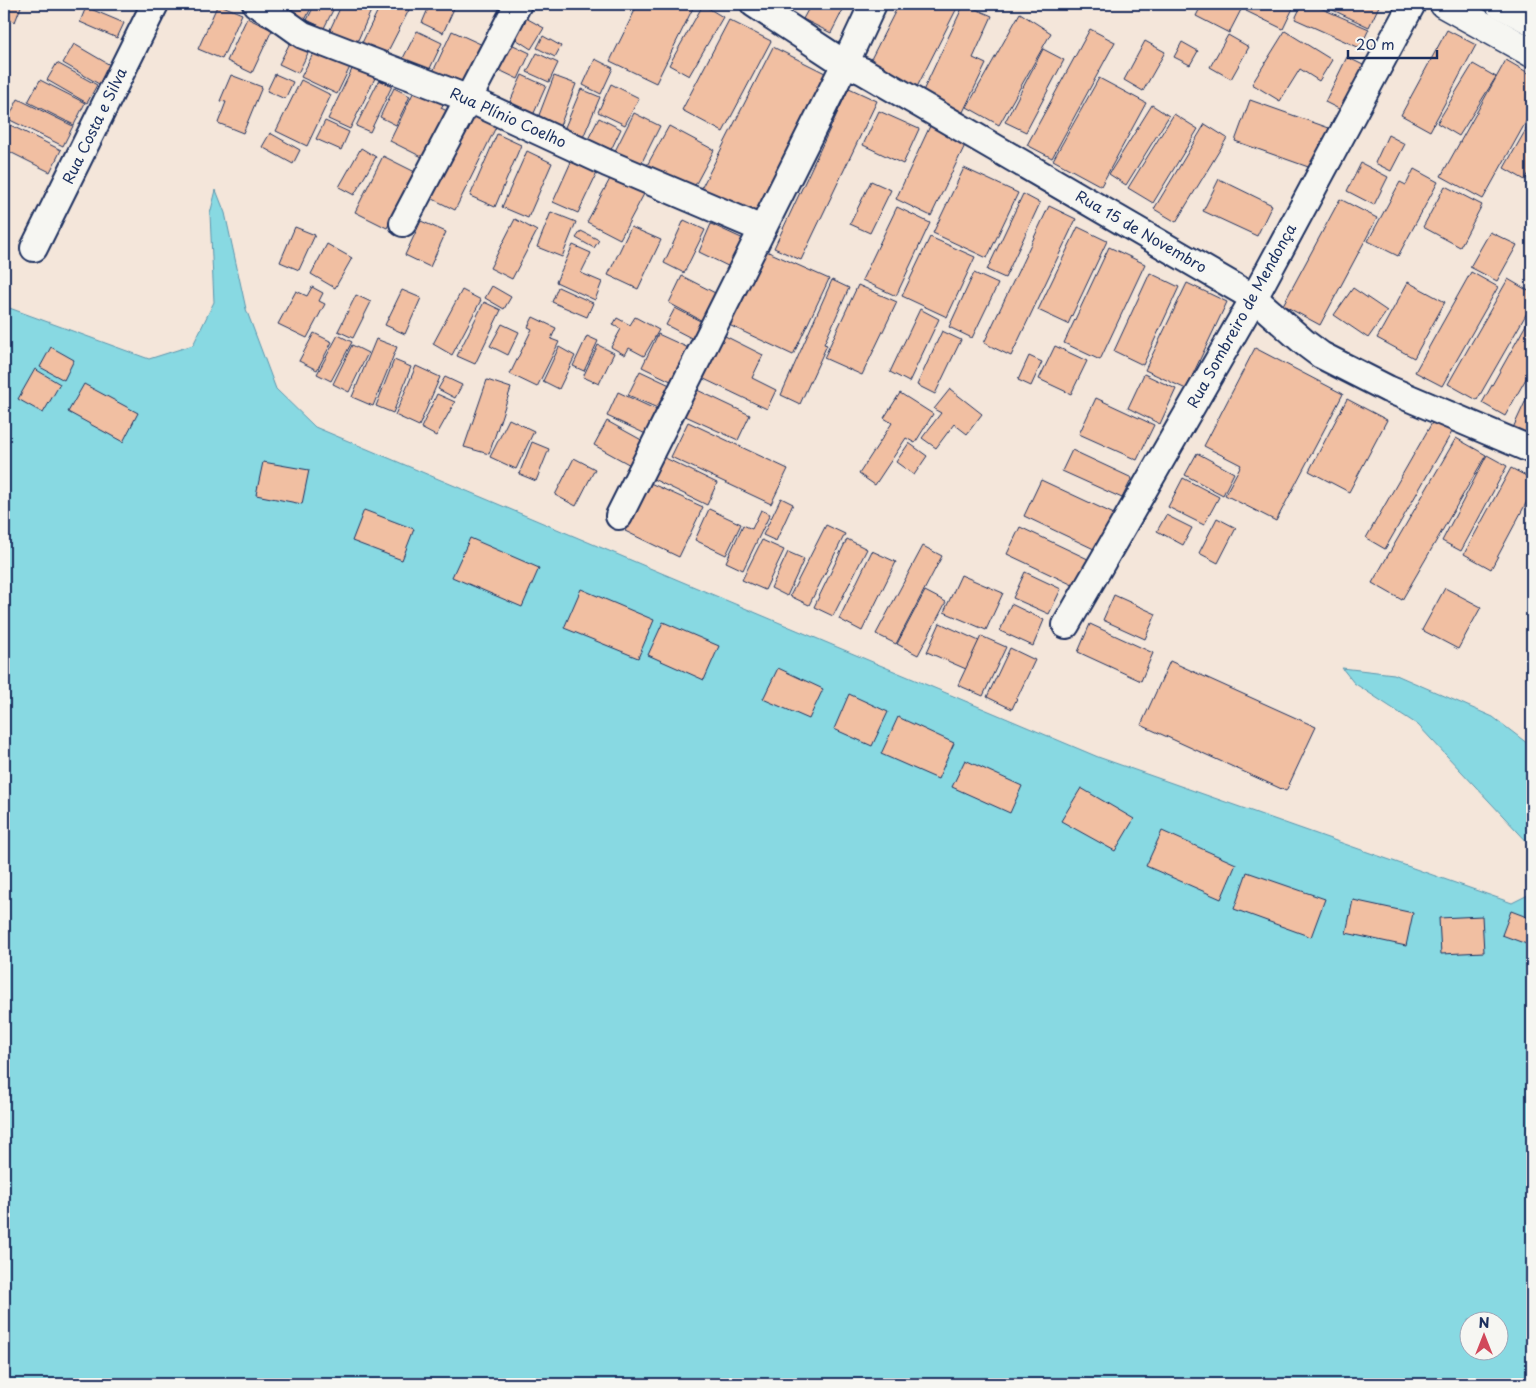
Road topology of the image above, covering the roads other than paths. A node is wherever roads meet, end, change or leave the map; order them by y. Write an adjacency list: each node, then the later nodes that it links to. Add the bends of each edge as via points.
1 (155, 4): 15 (street, Rua Costa e Silva)
2 (256, 4): 12 (street, Rua Plínio Coelho, via 303,35)
3 (518, 4): 12 (street)
4 (754, 4): 11 (street, Rua 15 de Novembro)
5 (873, 4): 11 (street)
6 (1412, 4): 16 (street, Rua Sombreiro de Mendonça)
7 (1444, 4): 10 (street)
8 (1500, 4): 9 (street)
9 (1532, 21)
10 (1532, 54)
11 (845, 64): 14 (street); 16 (street, Rua 15 de Novembro, via 863,71)
12 (469, 99): 13 (street); 14 (street, Rua Plínio Coelho, via 607,163)
13 (403, 223)
14 (762, 229): 18 (street)
15 (34, 248)
16 (1254, 298): 17 (street, Rua 15 de Novembro, via 1321,355 1388,389); 19 (street, Rua Sombreiro de Mendonça)
17 (1532, 450)
18 (619, 516)
19 (1066, 626)

